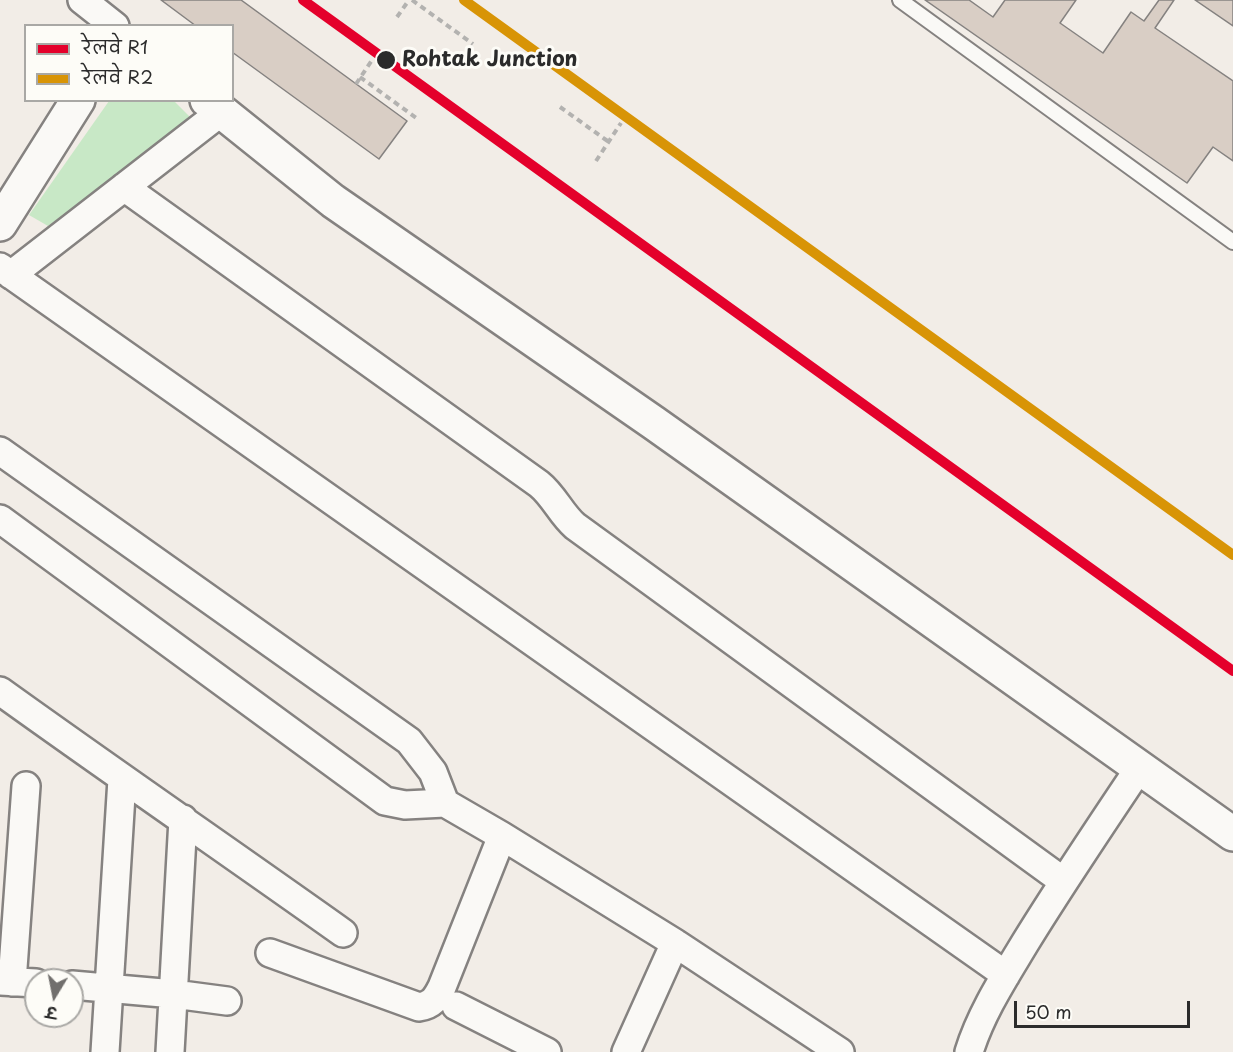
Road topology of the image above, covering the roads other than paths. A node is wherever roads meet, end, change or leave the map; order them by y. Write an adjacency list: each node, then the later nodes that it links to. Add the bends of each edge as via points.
1 (82, 0): 3 (street)
2 (900, 0): 8 (lane)
3 (112, 24)
4 (77, 102): 7 (street)
5 (214, 106): 6 (street); 13 (street, via 333,201)
6 (124, 187): 9 (street); 20 (street, via 540,483 575,526)
7 (0, 224)
8 (1233, 242)
9 (6, 271): 24 (street)
10 (0, 451): 16 (street, via 409,741 433,772)
11 (0, 519): 16 (street, via 385,801 405,805)
12 (0, 691): 14 (street)
13 (1140, 767): 18 (street); 20 (street)
14 (122, 778): 17 (street); 27 (street)
15 (26, 786): 25 (street)
16 (445, 803): 19 (street)
17 (183, 819): 21 (street); 28 (street)
18 (1233, 834)
19 (502, 836): 22 (street); 23 (street, via 442,987 429,1006 419,1007)
20 (1063, 881): 24 (street)
21 (343, 933)
22 (675, 943): 34 (street); 35 (street)
23 (270, 953)
24 (1006, 975): 36 (street, via 976,1030)
25 (16, 982)
26 (84, 986): 27 (street)
27 (110, 987): 28 (street); 31 (street)
28 (174, 994): 29 (street); 32 (street)
29 (227, 1001)
30 (456, 1006): 33 (street)
31 (105, 1052)
32 (170, 1052)
33 (547, 1052)
34 (626, 1052)
35 (840, 1052)
36 (969, 1052)

